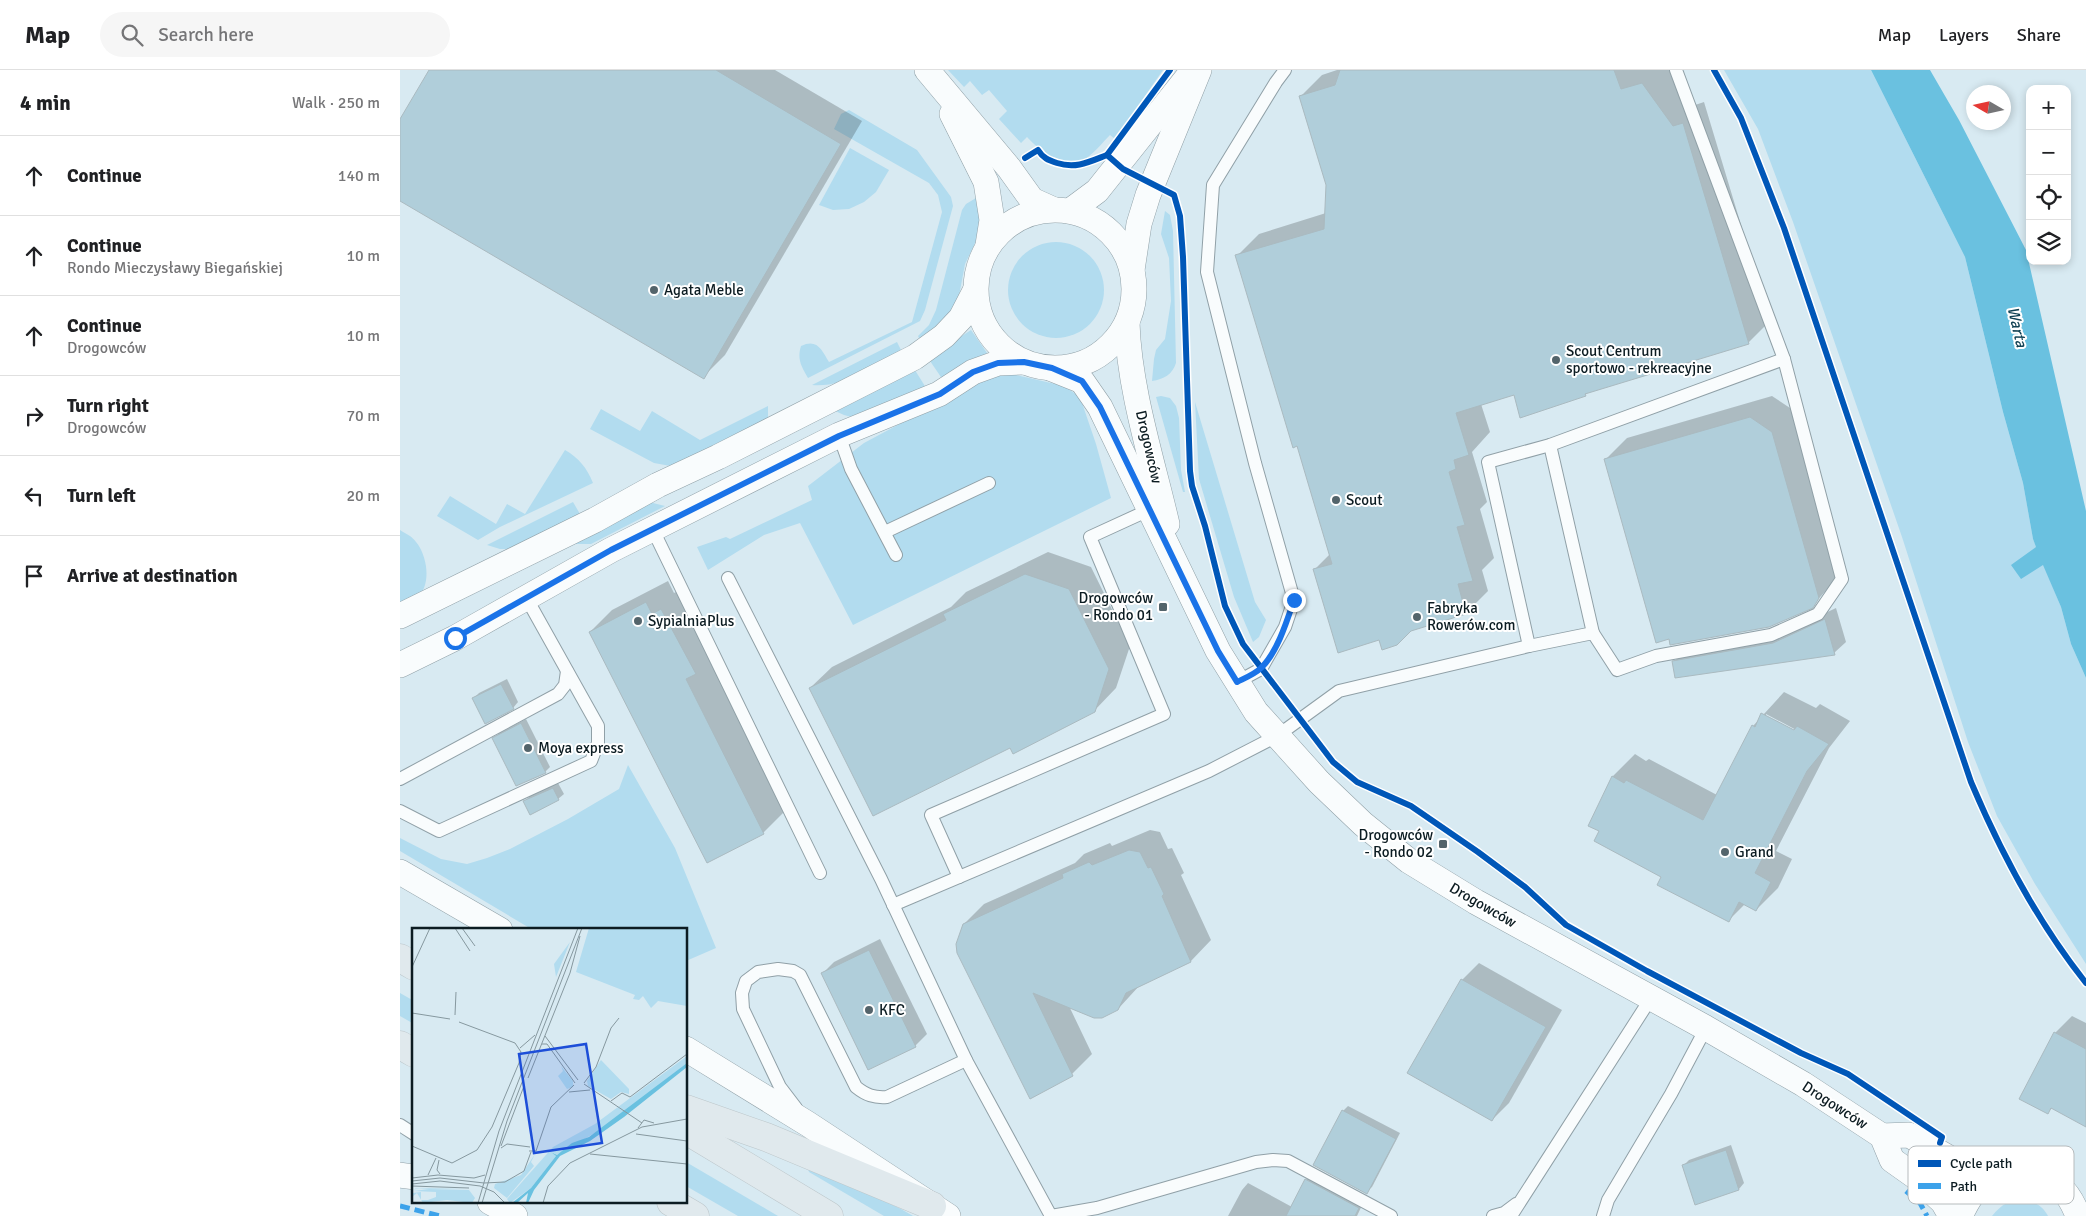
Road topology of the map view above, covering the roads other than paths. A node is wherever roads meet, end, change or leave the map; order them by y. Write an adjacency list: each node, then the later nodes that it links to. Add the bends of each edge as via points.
1 (1194, 70): 6 (street, via 1096,191)
2 (1199, 70): 8 (street, via 1148,195 1139,224)
3 (1285, 70): 29 (lane, via 1213,185 1206,272 1294,600 1270,657 1261,668)
4 (1676, 70): 11 (lane)
5 (930, 74): 6 (street, via 1032,200); 7 (street, via 986,182 992,220)
6 (1061, 210): 7 (street, via 1028,214 1005,227); 8 (street, via 1098,222 1120,243)
7 (988, 245): 9 (street, via 976,275)
8 (1132, 270): 10 (street, via 1134,297)
9 (975, 291): 12 (street, via 982,321 998,346); 24 (street, via 962,318 915,357)
10 (1127, 322): 13 (street, via 1109,348 1082,364); 21 (street, Drogowców, via 1136,394)
11 (1784, 360): 15 (lane); 25 (lane, via 1842,579 1818,614 1771,636 1656,656 1617,670)
12 (1024, 362): 13 (street); 14 (street, via 998,363 973,372 940,394)
13 (1052, 368): 17 (street, Drogowców, via 1082,381 1100,407)
14 (839, 436): 18 (street); 19 (lane, via 851,469)
15 (1550, 445): 25 (lane); 26 (lane, via 1488,462)
16 (989, 483): 19 (lane)
17 (1149, 510): 21 (street, Drogowców); 35 (lane, via 1090,537 1164,714 931,815)
18 (653, 530): 23 (street, via 611,550); 34 (lane)
19 (885, 532): 20 (lane)
20 (896, 555)
21 (1178, 571): 29 (street, Drogowców)
22 (728, 578): 36 (lane)
23 (527, 599): 27 (street); 28 (lane)
24 (400, 616)
25 (1594, 633): 26 (lane)
26 (1529, 646): 30 (lane, via 1339,691)
27 (400, 664)
28 (568, 671): 31 (lane, via 565,685 558,694); 32 (lane, via 598,726 598,743 591,761 439,830)
29 (1237, 682): 30 (street, Drogowców, via 1256,712)
30 (1277, 736): 35 (lane, via 1210,771); 40 (street, Drogowców, via 1362,824 1410,861 1476,902)
31 (400, 779)
32 (400, 811)
33 (400, 872): 37 (street)
34 (820, 873)
35 (959, 877): 36 (lane)
36 (893, 905): 45 (lane)
37 (497, 928)
38 (400, 958): 39 (main road)
39 (412, 965)
40 (1651, 998): 41 (street, Drogowców); 54 (lane)
41 (1706, 1028): 51 (street, Drogowców, via 1803,1084); 70 (lane, via 1608,1200)
42 (400, 1045): 44 (main road)
43 (688, 1050): 47 (street)
44 (412, 1052)
45 (966, 1060): 47 (lane, via 887,1097 865,1094 856,1087 800,975 778,969 758,972 746,982 742,993 743,1010 780,1087); 65 (lane)
46 (688, 1110): 61 (main road, via 766,1137)
47 (808, 1124): 61 (street)
48 (400, 1125): 50 (lane)
49 (688, 1131): 64 (main road)
50 (412, 1133)
51 (1882, 1136): 52 (street, Drogowców, via 1909,1135); 53 (street, Drogowców, via 1892,1160)
52 (1928, 1146)
53 (1908, 1171)
54 (1520, 1201): 68 (lane, via 1504,1213); 69 (lane)
55 (494, 1204): 62 (street)
56 (674, 1204): 63 (main road)
57 (1944, 1204): 71 (street, Drogowców)
58 (1966, 1204): 72 (street)
59 (2073, 1204): 73 (street, Drogowców)
60 (1097, 1208): 65 (lane); 66 (lane); 67 (lane, via 1256,1162 1273,1160 1288,1161)
61 (940, 1211)
62 (515, 1216)
63 (695, 1216)
64 (829, 1216)
65 (1051, 1216)
66 (1112, 1216)
67 (1391, 1216)
68 (1493, 1216)
69 (1511, 1216)
70 (1603, 1216)
71 (1950, 1216)
72 (1960, 1216)
73 (2078, 1216)

